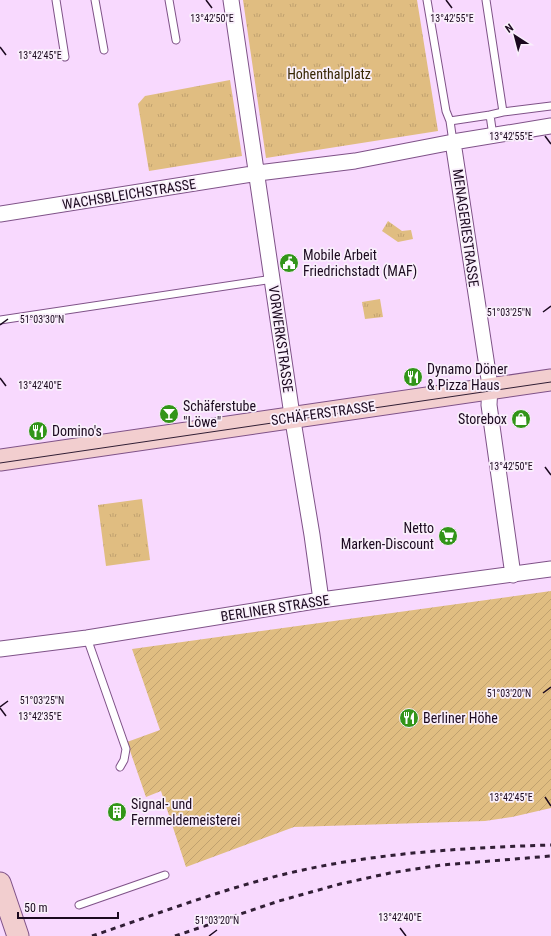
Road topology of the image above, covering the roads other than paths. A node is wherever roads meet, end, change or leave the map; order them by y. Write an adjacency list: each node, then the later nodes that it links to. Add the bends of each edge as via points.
1 (56, 0): 9 (lane)
2 (96, 0): 8 (lane)
3 (169, 0): 7 (lane)
4 (231, 0): 17 (street)
5 (427, 0): 13 (lane, via 446,111)
6 (486, 0): 11 (lane)
7 (176, 40)
8 (104, 50)
9 (65, 57)
10 (551, 106): 11 (lane)
11 (503, 112): 12 (lane)
12 (490, 115): 13 (lane); 15 (lane)
13 (450, 121): 16 (lane)
14 (551, 126): 15 (street)
15 (493, 136): 16 (street)
16 (453, 142): 17 (street, via 355,161); 22 (street, MENAGERIESTRASSE)
17 (258, 173): 18 (street, WACHSBLEICHSTRASSE); 19 (street, VORWERKSTRASSE)
18 (0, 214)
19 (273, 279): 20 (lane); 23 (street, VORWERKSTRASSE)
20 (0, 320)
21 (551, 380): 22 (street, SCHÄFERSTRASSE)
22 (490, 388): 23 (street, SCHÄFERSTRASSE); 26 (street, MENAGERIESTRASSE, via 489,405)
23 (293, 417): 24 (street, SCHÄFERSTRASSE); 27 (street, VORWERKSTRASSE)
24 (0, 460)
25 (551, 569): 26 (street, BERLINER STRASSE)
26 (513, 575): 27 (street, BERLINER STRASSE)
27 (321, 600): 28 (street, BERLINER STRASSE)
28 (87, 638): 29 (street, BERLINER STRASSE); 30 (lane, via 126,749)
29 (0, 649)
30 (120, 767)
31 (165, 875): 33 (lane)
32 (0, 883): 34 (street)
33 (79, 905)
34 (16, 929)

